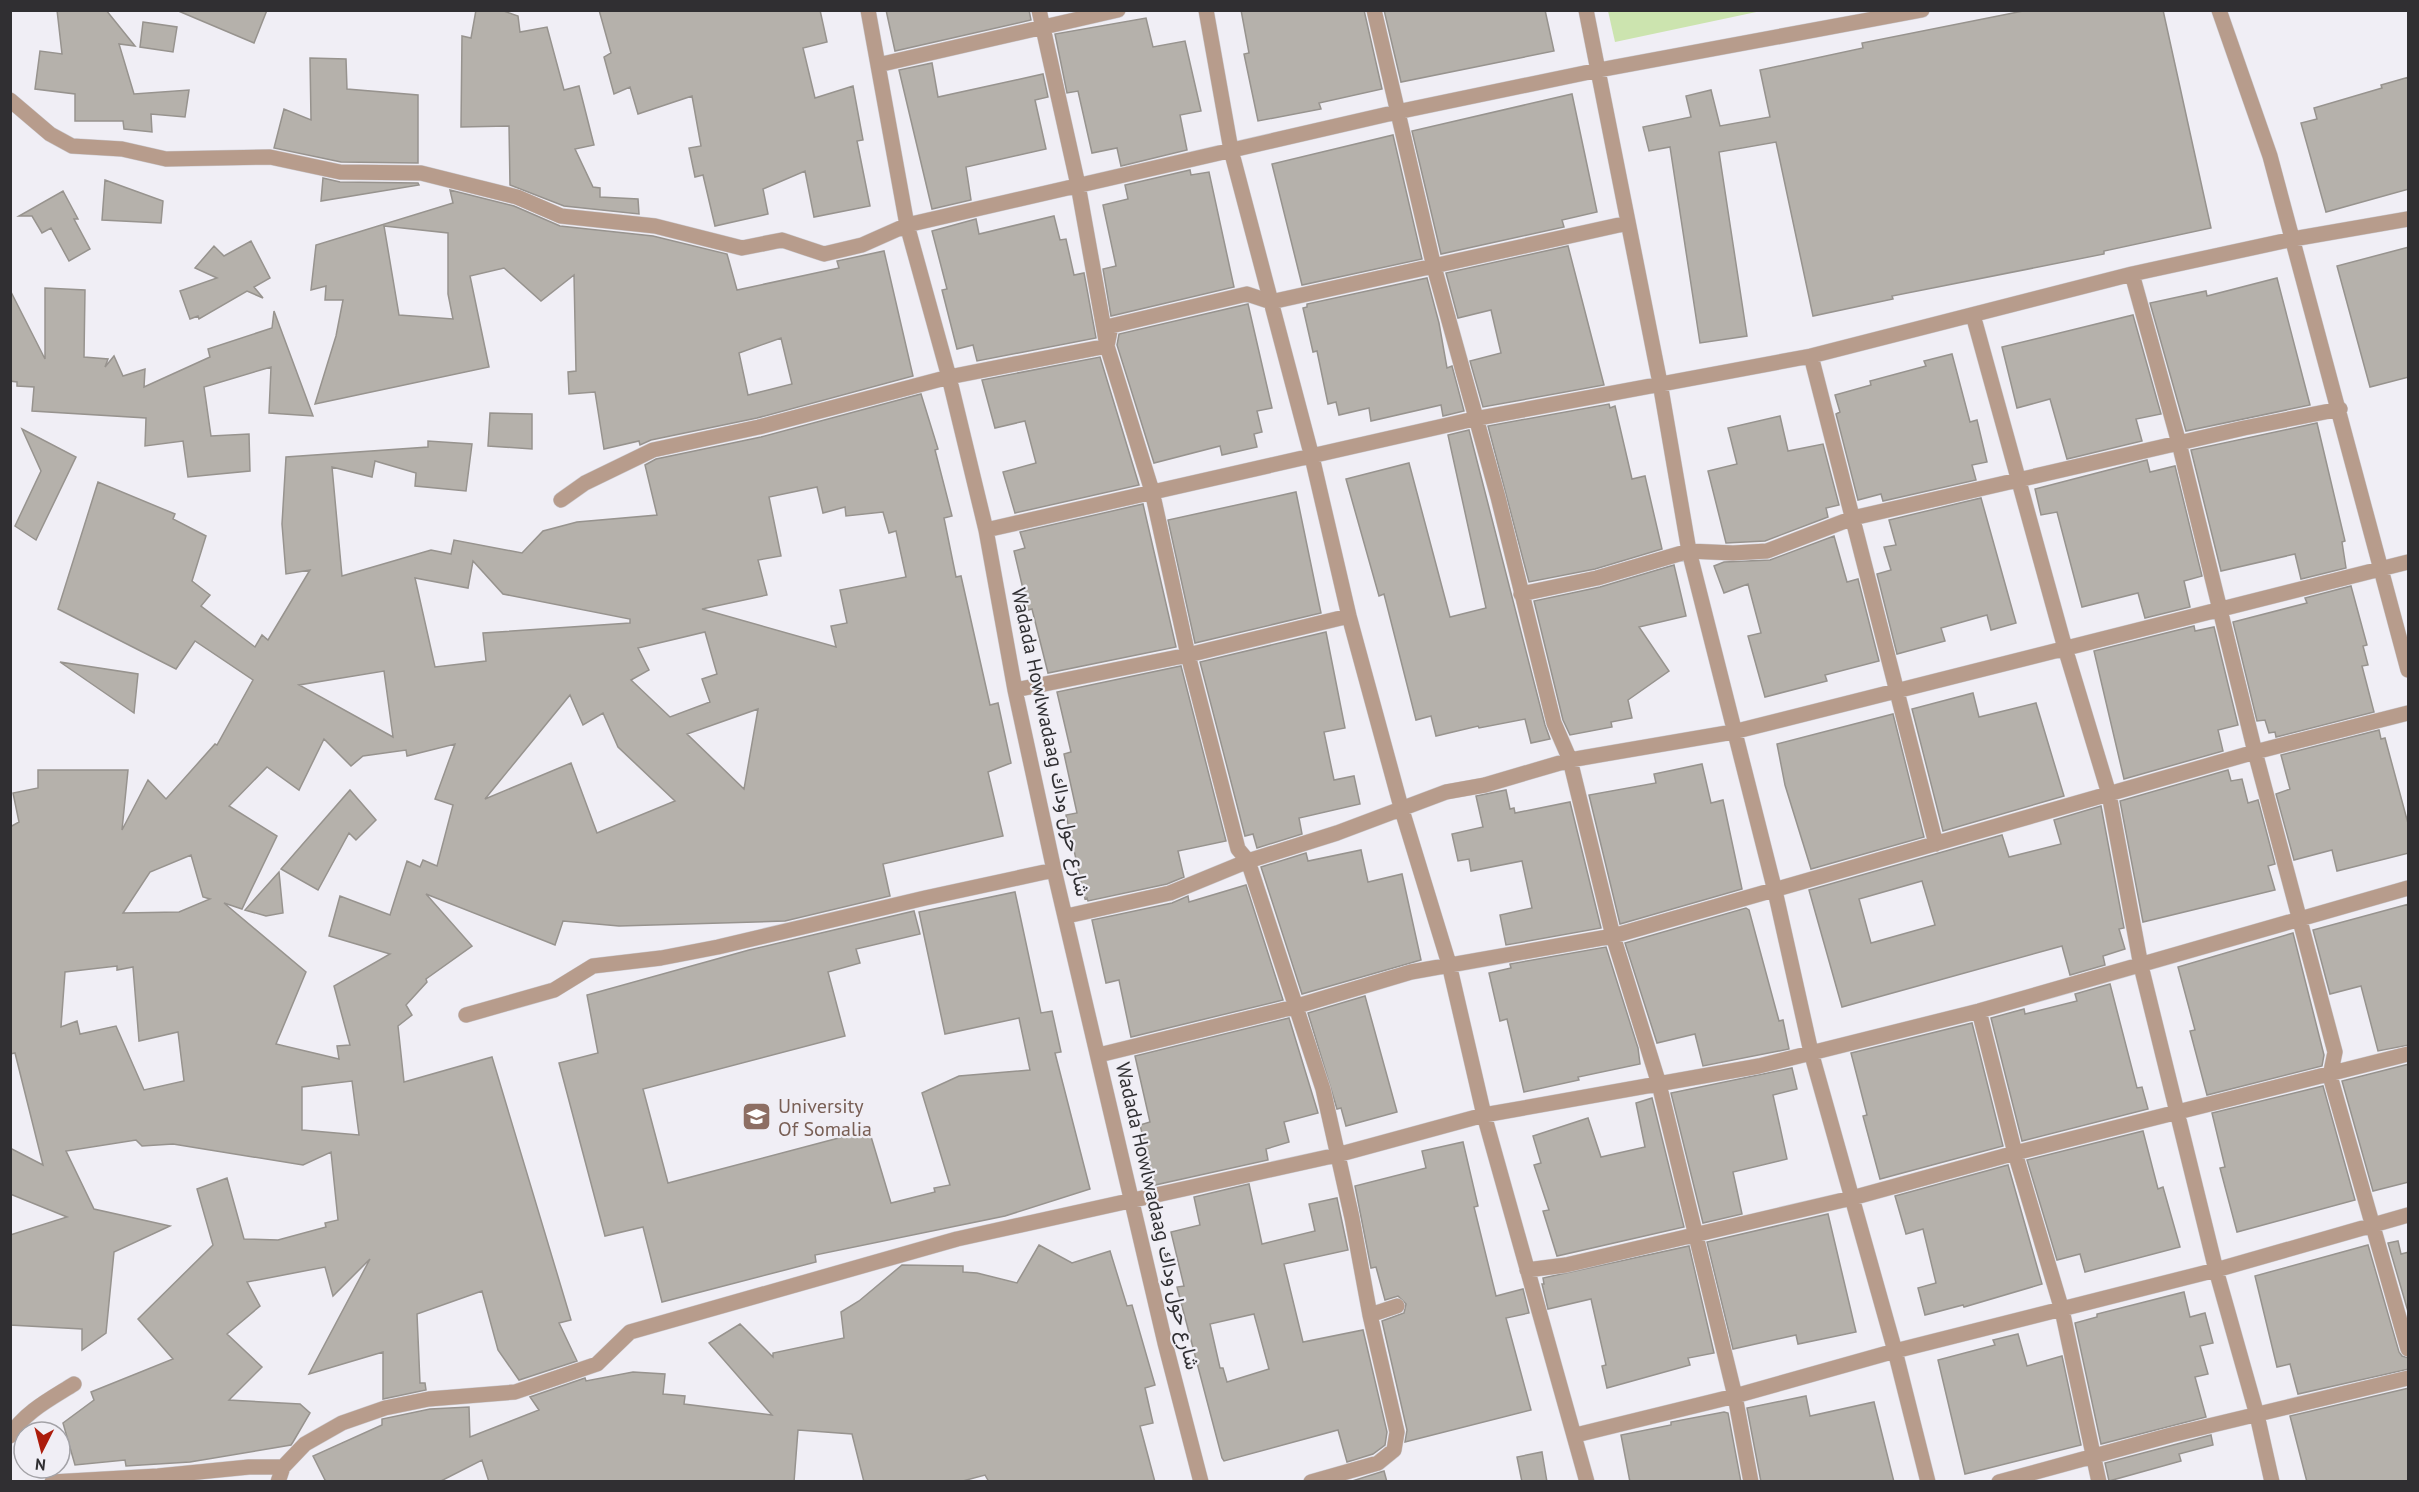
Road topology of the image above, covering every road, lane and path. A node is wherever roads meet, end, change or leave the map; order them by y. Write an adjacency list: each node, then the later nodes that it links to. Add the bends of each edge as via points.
1 (868, 10): 10 (street, Wadada Howlwadaag شارع حول وداك)
2 (1040, 10): 9 (street)
3 (1118, 10): 9 (street)
4 (1206, 10): 14 (street)
5 (1374, 10): 13 (street)
6 (1586, 10): 11 (street)
7 (1922, 10): 11 (street)
8 (2219, 10): 19 (street, via 2270,156)
9 (1044, 28): 10 (street); 15 (street)
10 (878, 65): 18 (street, Wadada Howlwadaag شارع حول وداك)
11 (1599, 70): 13 (street); 17 (street)
12 (10, 100): 18 (street, via 50,134 72,146 122,149 166,159 270,158 340,172 421,173 517,197 561,216 655,226 742,248 782,240 824,254 862,245)
13 (1397, 112): 14 (street); 20 (street)
14 (1231, 150): 15 (street); 22 (street)
15 (1078, 185): 18 (street); 24 (street)
16 (2409, 219): 19 (street)
17 (1628, 223): 20 (street); 27 (street)
18 (907, 225): 26 (street, Wadada Howlwadaag شارع حول وداك)
19 (2293, 239): 21 (street); 28 (street)
20 (1434, 267): 22 (street); 29 (street)
21 (2132, 274): 23 (street); 30 (street)
22 (1271, 302): 24 (street, via 1247,294 1111,326); 31 (street)
23 (1973, 315): 25 (street); 32 (street)
24 (1107, 346): 26 (street); 33 (street)
25 (1811, 356): 27 (street); 35 (street)
26 (949, 376): 34 (street, via 759,427 653,450 585,483); 36 (street, Wadada Howlwadaag شارع حول وداك)
27 (1660, 383): 29 (street); 37 (street)
28 (2340, 409): 30 (street); 39 (street)
29 (1474, 418): 31 (street); 40 (street)
30 (2179, 443): 32 (street); 41 (street)
31 (1312, 457): 33 (street); 42 (street)
32 (2018, 479): 35 (street); 43 (street)
33 (1152, 491): 36 (street); 44 (street)
34 (561, 500)
35 (1853, 518): 37 (street, via 1767,550); 47 (street)
36 (986, 530): 46 (street, Wadada Howlwadaag شارع حول وداك)
37 (1689, 551): 40 (street, via 1597,578); 49 (street)
38 (2409, 562): 39 (street)
39 (2382, 568): 41 (street); 45 (street)
40 (1521, 594): 51 (street, via 1554,723)
41 (2219, 609): 43 (street); 50 (street)
42 (1349, 616): 44 (street); 53 (street)
43 (2065, 648): 47 (street); 52 (street)
44 (1188, 655): 46 (street); 55 (street, via 1238,849)
45 (2409, 670)
46 (1015, 690): 56 (street, Wadada Howlwadaag شارع حول وداك)
47 (1898, 690): 49 (street); 54 (street)
48 (2409, 713): 50 (street)
49 (1733, 732): 51 (street); 58 (street)
50 (2255, 752): 52 (street); 60 (street)
51 (1570, 760): 53 (street); 61 (street)
52 (2109, 794): 54 (street); 63 (street)
53 (1401, 807): 55 (street, via 1337,833); 62 (street)
54 (1936, 844): 58 (street)
55 (1248, 861): 59 (street, via 1170,893); 64 (street)
56 (1054, 870): 59 (street, Wadada Howlwadaag شارع حول وداك); 66 (street, via 718,947 593,966 554,990)
57 (2409, 888): 60 (street)
58 (1774, 891): 61 (street); 67 (street)
59 (1067, 916): 69 (street, Wadada Howlwadaag شارع حول وداك)
60 (2299, 920): 63 (street); 70 (street, via 2335,1052)
61 (1613, 936): 62 (street); 71 (street)
62 (1449, 964): 64 (street); 73 (street)
63 (2141, 966): 65 (street); 72 (street)
64 (1294, 1007): 69 (street); 75 (street, via 1323,1089)
65 (1979, 1011): 67 (street); 74 (street)
66 (466, 1015)
67 (1811, 1052): 71 (street); 76 (street)
68 (2409, 1054): 70 (street)
69 (1099, 1055): 77 (street, Wadada Howlwadaag شارع حول وداك)
70 (2330, 1076): 72 (street); 79 (street)
71 (1659, 1084): 73 (street); 80 (street)
72 (2177, 1114): 74 (street); 82 (street)
73 (1484, 1115): 75 (street); 81 (street)
74 (2015, 1154): 76 (street); 84 (street)
75 (1337, 1155): 77 (street); 85 (street)
76 (1852, 1198): 80 (street); 87 (street)
77 (1132, 1200): 95 (street, via 957,1239 630,1332 597,1364 515,1392 429,1399 385,1408 342,1423 305,1444); 97 (street, Wadada Howlwadaag شارع حول وداك)
78 (2409, 1215): 79 (street)
79 (2371, 1224): 82 (street); 86 (street)
80 (1697, 1235): 81 (street); 90 (street)
81 (1527, 1270): 93 (street)
82 (2216, 1270): 84 (street); 91 (street)
83 (1397, 1306): 85 (street)
84 (2062, 1310): 87 (street); 94 (street)
85 (1370, 1315): 98 (street, via 1397,1432 1394,1450 1378,1463)
86 (2409, 1349)
87 (1895, 1351): 90 (street); 101 (street)
88 (2409, 1378): 91 (street)
89 (74, 1384): 92 (street, via 41,1404 16,1425)
90 (1735, 1396): 93 (street); 100 (street)
91 (2257, 1415): 94 (street); 104 (street)
92 (10, 1436)
93 (1576, 1436): 99 (street)
94 (2094, 1457): 102 (street); 103 (street)
95 (280, 1474): 96 (street, via 249,1467)
96 (52, 1482)
97 (1201, 1482)
98 (1311, 1482)
99 (1587, 1482)
100 (1751, 1482)
101 (1928, 1482)
102 (1999, 1482)
103 (2099, 1482)
104 (2272, 1482)

